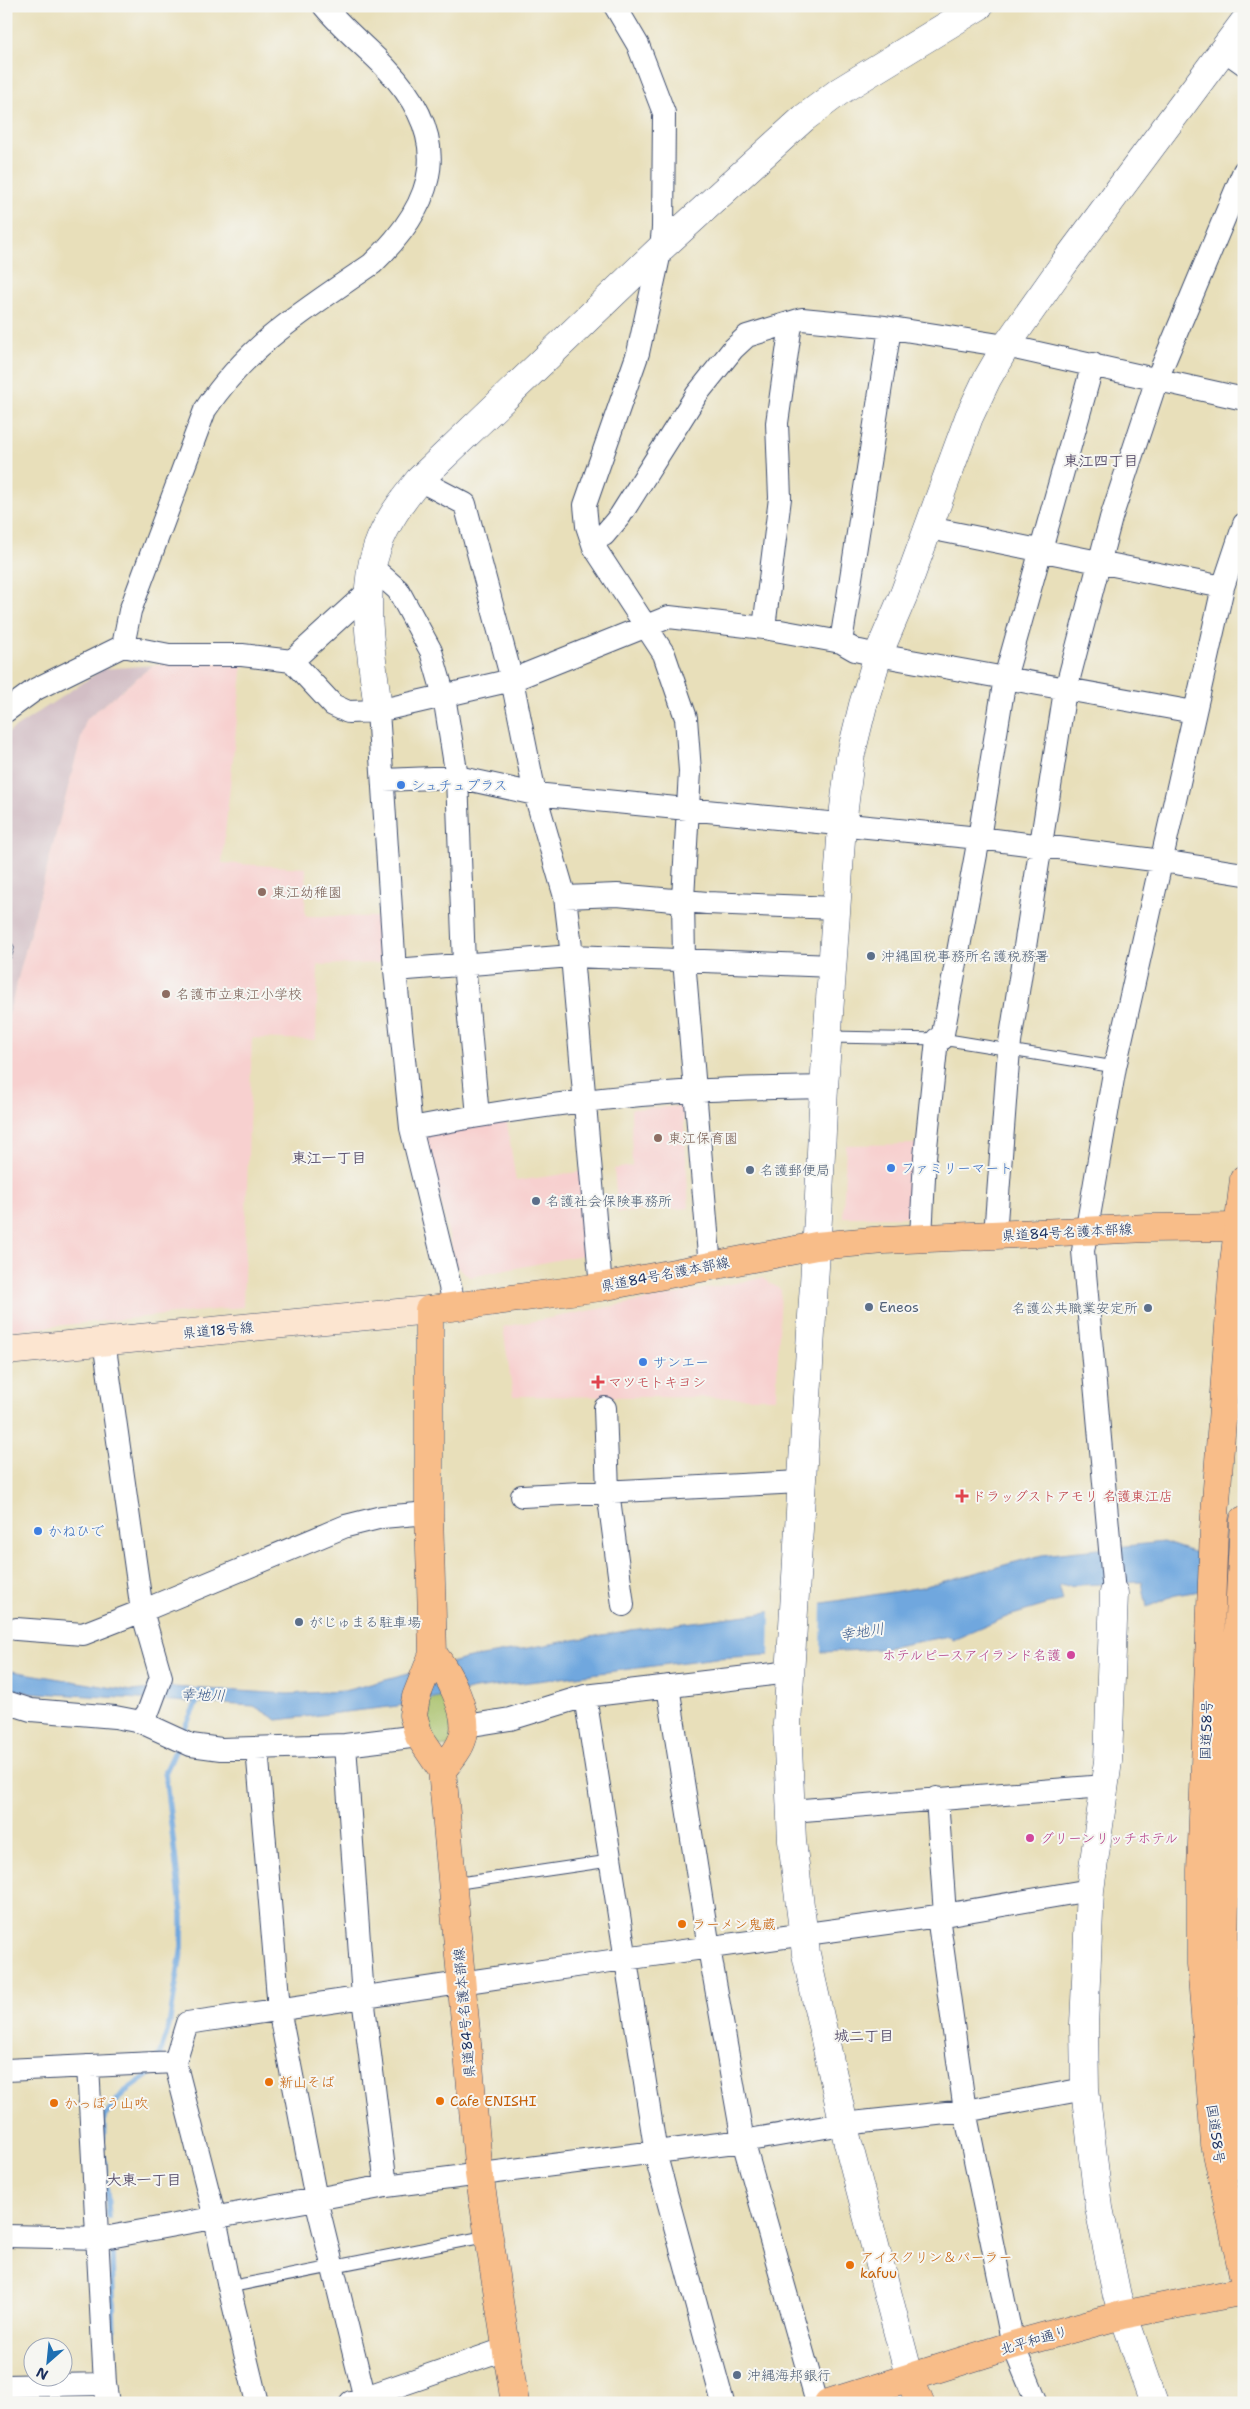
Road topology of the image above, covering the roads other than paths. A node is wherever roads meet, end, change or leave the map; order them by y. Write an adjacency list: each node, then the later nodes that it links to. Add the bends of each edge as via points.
1 (324, 6): 25 (street, via 386,68 420,114 430,140 428,181 414,215 385,251 372,264 272,334 241,363 210,402 130,611)
2 (615, 6): 7 (street, via 638,45 664,113)
3 (979, 6): 7 (street, via 840,91 804,118)
4 (1244, 22): 5 (street)
5 (1234, 57): 10 (street, via 1063,265)
6 (1244, 171): 12 (street)
7 (661, 248): 14 (street); 17 (street, via 638,353 585,504)
8 (791, 324): 9 (street, via 802,319); 17 (street, via 747,336 733,349 697,394 620,516 604,535); 23 (street, via 777,423 780,498)
9 (890, 328): 10 (street); 24 (street)
10 (1006, 346): 11 (street); 16 (street, via 969,417)
11 (1093, 364): 12 (street); 18 (street)
12 (1157, 379): 13 (street); 19 (street, via 1111,518)
13 (1244, 399)
14 (419, 480): 20 (street, via 386,526 376,549); 29 (street, via 465,504)
15 (1244, 524): 21 (street)
16 (929, 528): 18 (street); 26 (street)
17 (592, 540): 22 (street)
18 (1041, 549): 19 (street); 28 (street)
19 (1100, 562): 21 (street); 30 (street)
20 (371, 579): 27 (street); 31 (street, via 398,590 431,650); 33 (street, via 369,620)
21 (1223, 587): 34 (street)
22 (644, 626): 23 (street, via 669,617); 29 (street); 38 (street, via 664,654 686,718 690,771)
23 (764, 628): 24 (street)
24 (841, 642): 26 (street, via 855,650)
25 (123, 646): 27 (street, via 169,656 242,655); 32 (street, via 36,688)
26 (878, 655): 28 (street); 39 (street, via 850,758)
27 (292, 661): 33 (street, via 333,705 348,712)
28 (1005, 678): 30 (street); 40 (street)
29 (512, 680): 31 (street); 37 (street)
30 (1066, 690): 34 (street); 41 (street)
31 (444, 696): 33 (street); 35 (street)
32 (6, 711)
33 (378, 711): 36 (street)
34 (1194, 712): 42 (street)
35 (457, 777): 36 (street); 37 (street); 49 (street)
36 (384, 780): 51 (street)
37 (535, 794): 38 (street); 44 (street)
38 (687, 810): 39 (street); 45 (street)
39 (842, 825): 40 (street); 46 (street)
40 (979, 838): 41 (street); 53 (street)
41 (1041, 846): 42 (street); 54 (street)
42 (1162, 861): 43 (street); 55 (street)
43 (1244, 874)
44 (564, 897): 45 (street, via 617,894); 47 (street)
45 (683, 900): 46 (street); 48 (street)
46 (836, 908): 50 (street)
47 (572, 956): 48 (street); 49 (street); 58 (street)
48 (684, 960): 50 (street); 57 (street)
49 (464, 964): 51 (street); 59 (street)
50 (833, 966): 52 (street)
51 (395, 970): 60 (street)
52 (829, 1037): 53 (lane); 56 (street)
53 (939, 1039): 54 (lane); 65 (street, via 925,1157)
54 (1009, 1049): 55 (lane); 64 (street)
55 (1115, 1067): 63 (street)
56 (824, 1087): 57 (street); 66 (street)
57 (695, 1091): 58 (street); 67 (street)
58 (585, 1101): 59 (street); 68 (street)
59 (478, 1116): 60 (street)
60 (411, 1128): 69 (street)
61 (1244, 1179): 62 (main road, 国道58号)
62 (1241, 1226): 63 (main road, 県道84号名護本部線); 124 (main road, 国道58号, via 1214,1529 1201,1870 1201,1964 1215,2144)
63 (1087, 1232): 64 (main road, 県道84号名護本部線); 79 (street, via 1083,1251)
64 (995, 1235): 65 (main road, 県道84号名護本部線)
65 (921, 1238): 66 (main road, 県道84号名護本部線)
66 (816, 1246): 67 (main road, 県道84号名護本部線); 73 (street)
67 (710, 1266): 68 (main road, 県道84号名護本部線)
68 (602, 1287): 69 (main road, 県道84号名護本部線)
69 (442, 1308): 70 (main road, 県道18号線); 76 (main road, 県道84号名護本部線)
70 (104, 1341): 71 (main road, 県道18号線); 81 (street)
71 (6, 1352)
72 (605, 1408): 74 (street)
73 (800, 1482): 74 (street); 84 (street)
74 (608, 1491): 75 (street); 80 (street)
75 (522, 1496)
76 (429, 1513): 81 (street, via 382,1516 346,1526); 83 (main road, 県道84号名護本部線)
77 (1244, 1520): 78 (main road, 国道58号)
78 (1243, 1526): 115 (main road, 国道58号, via 1225,1877 1224,1968 1230,2069)
79 (1114, 1593): 94 (street, via 1108,1761)
80 (624, 1604)
81 (142, 1611): 82 (street, via 83,1634); 88 (street, via 161,1677)
82 (16, 1629)
83 (433, 1654): 89 (main road, via 451,1682); 90 (main road, 県道84号名護本部線, via 414,1707)
84 (791, 1667): 85 (street); 96 (street, via 786,1724)
85 (668, 1686): 86 (street); 102 (street)
86 (585, 1696): 89 (street, via 510,1719); 97 (street)
87 (6, 1702): 88 (street, via 31,1710)
88 (144, 1717): 92 (street, via 192,1745 222,1750)
89 (466, 1726): 93 (main road, via 463,1739)
90 (419, 1736): 91 (street); 93 (main road, 県道84号名護本部線)
91 (345, 1745): 92 (street); 105 (street)
92 (257, 1748): 106 (street)
93 (442, 1770): 98 (main road, 県道84号名護本部線)
94 (1104, 1786): 95 (street); 99 (street)
95 (938, 1798): 96 (street); 100 (street)
96 (791, 1811): 101 (street)
97 (609, 1861): 98 (lane); 103 (street)
98 (452, 1884): 104 (main road, 県道84号名護本部線)
99 (1090, 1890): 100 (street); 110 (street, via 1084,2025)
100 (942, 1916): 101 (street); 111 (street)
101 (802, 1935): 102 (street); 112 (street)
102 (709, 1948): 103 (street); 113 (street)
103 (624, 1958): 104 (street); 114 (street)
104 (461, 1983): 105 (street); 116 (main road, 県道84号名護本部線)
105 (363, 1997): 106 (street); 117 (street)
106 (279, 2009): 107 (street, via 187,2022); 118 (street)
107 (175, 2062): 108 (street); 119 (street)
108 (88, 2066): 109 (street); 122 (street)
109 (6, 2070)
110 (1085, 2089): 111 (street); 127 (street, via 1099,2208)
111 (965, 2111): 112 (street); 128 (street)
112 (844, 2124): 113 (street); 131 (street)
113 (743, 2141): 114 (street); 137 (street)
114 (655, 2151): 116 (street); 136 (street)
115 (1244, 2167)
116 (479, 2174): 117 (street); 121 (main road, 県道84号名護本部線)
117 (386, 2186): 118 (street)
118 (316, 2199): 119 (street); 123 (street)
119 (215, 2218): 122 (street); 125 (street)
120 (6, 2236): 122 (street)
121 (488, 2236): 123 (lane); 129 (main road, 県道84号名護本部線)
122 (98, 2238): 132 (street)
123 (333, 2266): 125 (lane); 133 (street)
124 (1244, 2279)
125 (229, 2287): 134 (street)
126 (1244, 2291): 127 (main road, 北平和通り)
127 (1122, 2316): 128 (main road, 北平和通り); 140 (street)
128 (1014, 2345): 131 (main road, 北平和通り); 139 (street)
129 (505, 2349): 133 (street); 135 (main road, 県道84号名護本部線)
130 (6, 2386): 132 (street)
131 (915, 2391): 138 (main road, 北平和通り)
132 (106, 2393)
133 (360, 2401)
134 (257, 2403)
135 (515, 2403)
136 (722, 2403)
137 (817, 2403)
138 (828, 2403)
139 (1037, 2403)
140 (1154, 2403)

